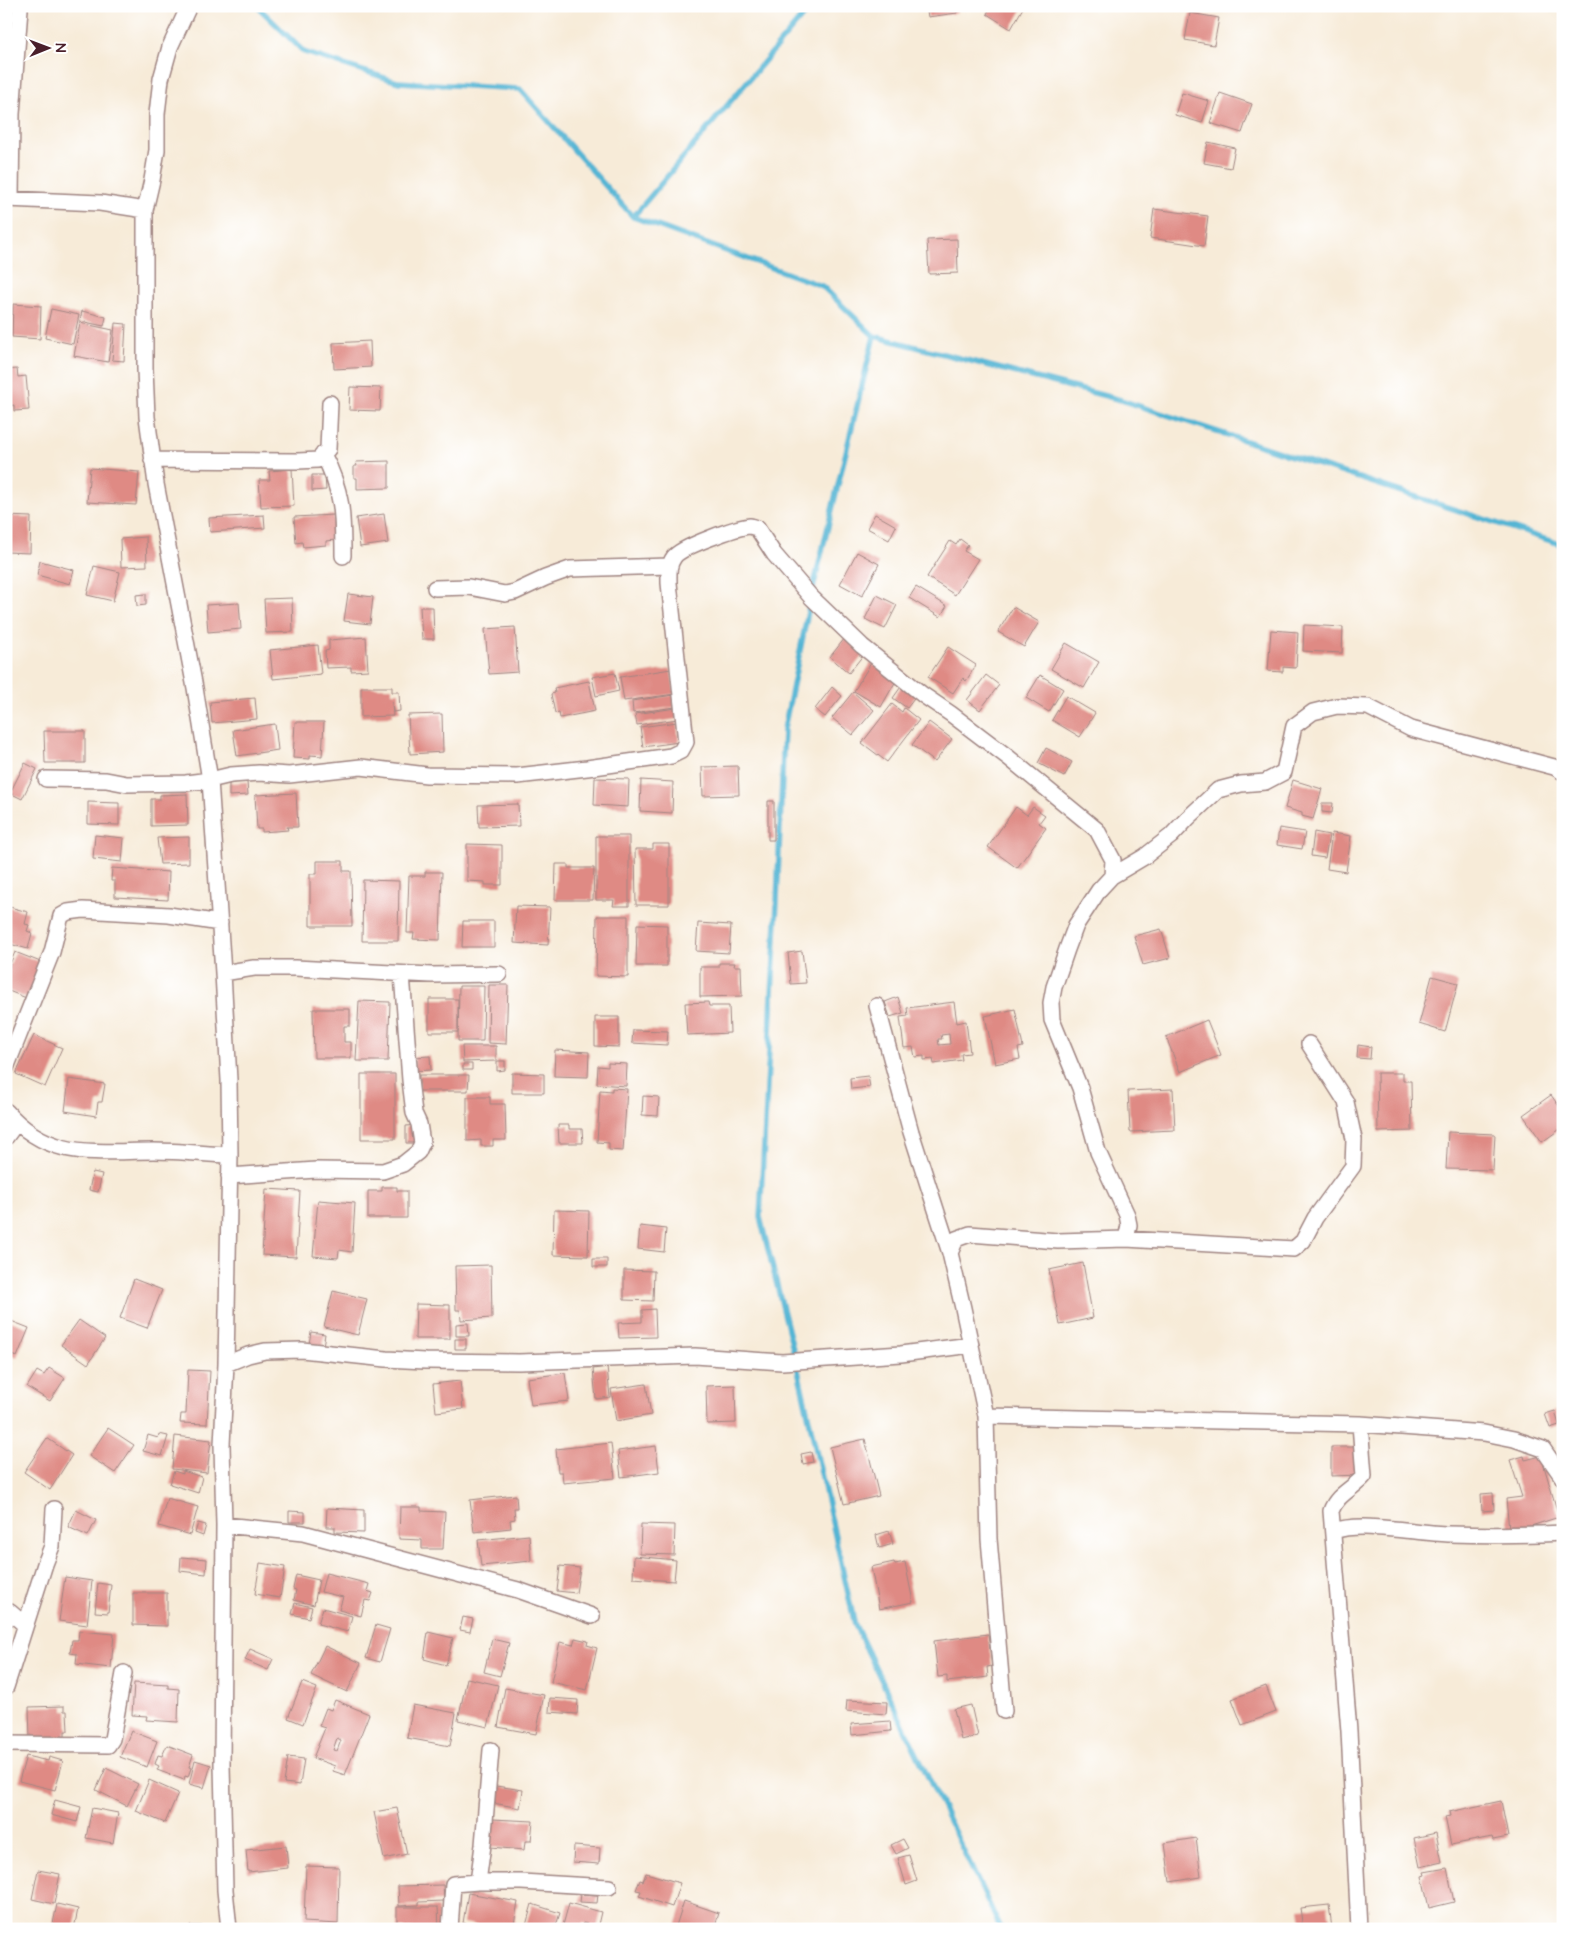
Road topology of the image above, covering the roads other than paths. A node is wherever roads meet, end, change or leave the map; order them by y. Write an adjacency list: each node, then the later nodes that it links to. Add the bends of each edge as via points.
1 (189, 6): 4 (street, via 170,47 161,79 157,150)
2 (20, 9): 3 (street)
3 (9, 199): 4 (street)
4 (145, 210): 7 (street, via 145,369)
5 (330, 403): 6 (street, via 328,449)
6 (323, 454): 7 (street, via 318,460 298,461); 8 (street, via 335,476 343,514)
7 (152, 460): 13 (street)
8 (343, 556)
9 (669, 566): 10 (street, via 570,569 505,594 469,587); 13 (street, via 686,742 681,751 671,756 516,776 427,775 344,767 289,775 230,775); 14 (street, via 674,556 691,546 724,533 750,526 757,528 774,554 811,597 862,646 1097,830 1113,860)
10 (435, 588)
11 (1563, 772): 14 (street, via 1411,729 1368,707 1337,706 1313,712 1294,726 1284,772 1265,782 1218,790 1171,836)
12 (46, 779): 13 (street, via 106,780 127,784)
13 (210, 780): 15 (street)
14 (1112, 876): 27 (street, via 1076,926 1051,1003 1052,1020 1080,1088 1098,1152 1127,1215)
15 (220, 923): 16 (street); 21 (street, via 169,915 83,910 61,916 52,952)
16 (223, 973): 17 (street, via 254,968 295,968); 25 (street)
17 (402, 974): 18 (street); 26 (street, via 410,1080 422,1143 418,1152 403,1164 383,1171 316,1170)
18 (498, 974)
19 (877, 1006): 28 (street, via 911,1132)
20 (1309, 1044): 27 (street, via 1346,1102 1354,1139 1353,1166 1315,1218 1304,1241 1294,1249)
21 (6, 1068)
22 (6, 1110): 23 (street)
23 (16, 1122): 24 (street); 25 (street, via 50,1145 70,1150)
24 (6, 1137)
25 (230, 1155): 26 (street)
26 (229, 1176): 30 (street)
27 (1126, 1239): 28 (street, via 1058,1241 970,1234 956,1239)
28 (950, 1253): 29 (street)
29 (971, 1345): 30 (street, via 901,1354 782,1362 696,1356 518,1362 426,1361 302,1350 265,1351); 31 (street)
30 (226, 1364): 35 (street, via 222,1445)
31 (986, 1416): 32 (street); 43 (street, via 989,1539)
32 (1360, 1424): 33 (street, via 1484,1433 1514,1439 1543,1449); 36 (street, via 1364,1476 1334,1502)
33 (1563, 1478)
34 (54, 1509): 40 (street, via 52,1546)
35 (224, 1525): 39 (street, via 303,1533 518,1590); 48 (street, via 222,1765)
36 (1334, 1532): 37 (street, via 1344,1528 1392,1528 1516,1536); 50 (street)
37 (1563, 1533)
38 (6, 1612): 40 (street)
39 (592, 1616)
40 (25, 1626): 42 (street)
41 (124, 1672): 44 (street, via 112,1740 108,1745)
42 (6, 1687)
43 (1004, 1711)
44 (6, 1744)
45 (490, 1750): 46 (street)
46 (478, 1882): 47 (street, via 572,1883); 49 (street, via 452,1884)
47 (609, 1887)
48 (229, 1929)
49 (450, 1929)
50 (1359, 1929)

